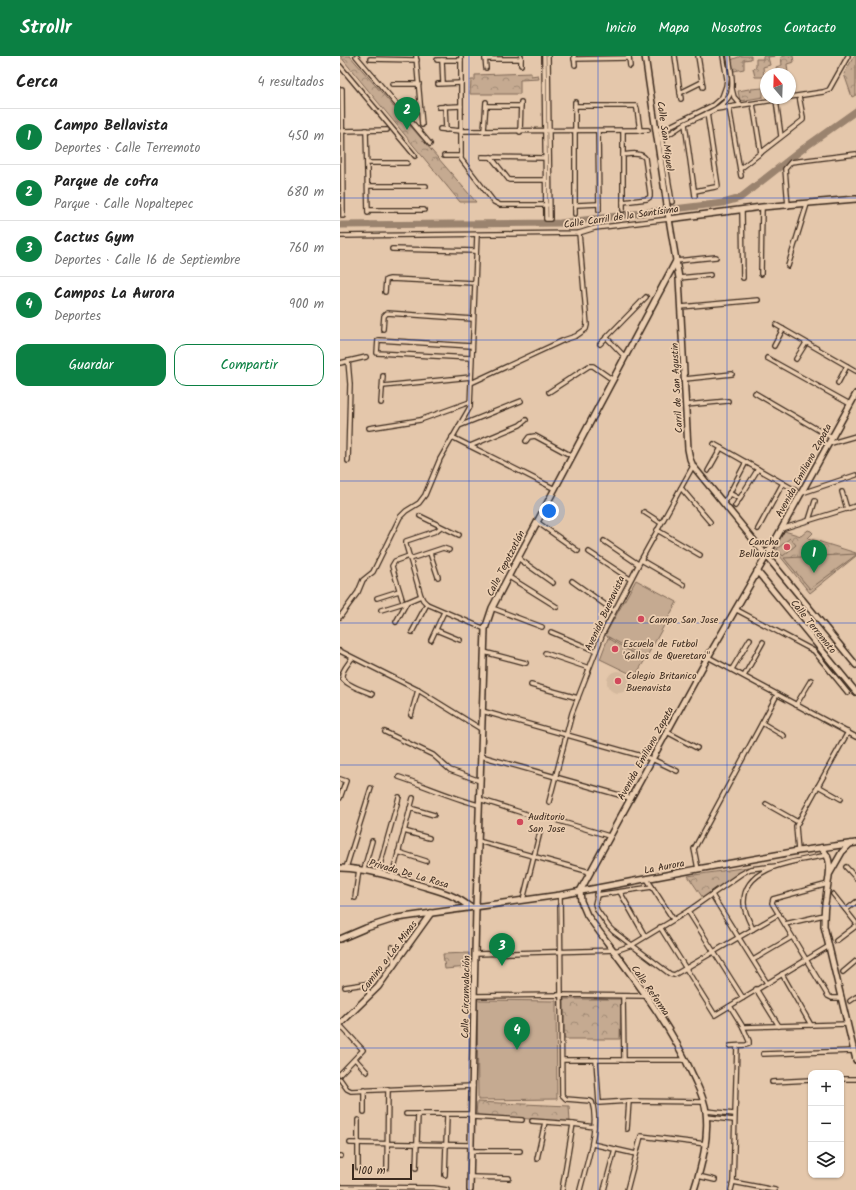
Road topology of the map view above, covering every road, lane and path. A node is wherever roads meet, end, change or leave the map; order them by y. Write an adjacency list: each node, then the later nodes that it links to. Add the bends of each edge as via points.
1 (356, 56): 67 (street)
2 (544, 56): 63 (street)
3 (548, 56): 64 (street)
4 (645, 56): 49 (street, Calle San Miguel)
5 (675, 56): 31 (street)
6 (698, 56): 22 (street)
7 (723, 56): 49 (street, via 727,80 722,97 712,105 668,127)
8 (729, 56): 29 (street)
9 (848, 56): 33 (street, via 829,90)
10 (521, 57): 14 (street); 17 (street)
11 (629, 57): 15 (street); 20 (street)
12 (416, 58): 16 (street); 26 (street)
13 (461, 58): 23 (street, via 440,60); 24 (street)
14 (485, 58): 21 (street)
15 (574, 58): 19 (street)
16 (370, 60)
17 (521, 65)
18 (340, 66): 71 (street)
19 (575, 66)
20 (630, 66)
21 (486, 68)
22 (702, 82): 28 (street); 31 (street)
23 (443, 83): 24 (street); 27 (street)
24 (461, 83): 41 (street)
25 (392, 84): 26 (street)
26 (419, 84): 39 (street)
27 (438, 84)
28 (703, 86)
29 (732, 88): 38 (street, via 734,98); 45 (street, via 726,100)
30 (342, 89): 55 (street)
31 (680, 93): 34 (street)
32 (796, 96): 33 (street)
33 (799, 96): 65 (street, via 803,120)
34 (681, 99)
35 (760, 103): 36 (street)
36 (753, 104): 38 (street); 68 (street)
37 (777, 104): 65 (street)
38 (741, 105): 44 (street)
39 (420, 106): 42 (street); 48 (street)
40 (445, 106): 41 (street); 43 (street); 53 (street)
41 (461, 106): 56 (street)
42 (407, 107)
43 (439, 107)
44 (729, 107): 45 (street); 79 (street)
45 (716, 110): 46 (street)
46 (707, 113): 47 (street); 84 (street, via 718,186)
47 (685, 124): 66 (street); 84 (street)
48 (422, 125)
49 (658, 129): 66 (street, Calle San Miguel)
50 (366, 130): 51 (street); 55 (street); 77 (street)
51 (387, 130)
52 (440, 130): 53 (street)
53 (446, 130): 56 (street)
54 (648, 130): 61 (street)
55 (341, 131): 100 (street)
56 (461, 131): 57 (street); 73 (street)
57 (484, 131): 62 (street); 62 (street, via 486,104 521,104)
58 (575, 131): 59 (street); 61 (street, via 575,104 636,106); 64 (street); 92 (street)
59 (598, 131): 60 (street); 89 (street)
60 (623, 131): 61 (street); 69 (street)
61 (640, 131)
62 (520, 132): 63 (street)
63 (545, 132): 64 (street); 76 (street)
64 (550, 132): 91 (street)
65 (781, 136): 68 (street)
66 (659, 139): 88 (street); 101 (street, Calle San Miguel)
67 (430, 144)
68 (761, 153): 79 (street)
69 (623, 154): 87 (street); 87 (street, via 640,154 645,158 650,193 647,199)
70 (856, 154): 93 (street, via 792,162 787,165 785,169)
71 (415, 156)
72 (444, 156): 73 (street)
73 (461, 156): 91 (street, via 494,202 500,205)
74 (482, 157): 75 (street)
75 (491, 157): 76 (street); 81 (street, via 509,180)
76 (545, 158): 81 (street)
77 (367, 163): 78 (street); 82 (street)
78 (407, 163)
79 (740, 169): 80 (street)
80 (741, 176)
81 (545, 180): 91 (street)
82 (368, 186): 83 (street); 95 (street, via 368,212)
83 (426, 186)
84 (695, 191): 85 (street)
85 (695, 196)
86 (856, 199): 90 (street, Calle Carril de la Santísima)
87 (623, 202): 97 (street)
88 (672, 202)
89 (598, 204): 92 (street); 96 (street)
90 (807, 204): 93 (street, Calle Carril de la Santísima); 109 (street)
91 (548, 205)
92 (576, 205): 99 (street)
93 (788, 206): 94 (street, Calle Carril de la Santísima)
94 (762, 208): 98 (street, Calle Carril de la Santísima); 111 (street)
95 (424, 210)
96 (599, 210)
97 (623, 210)
98 (742, 210): 101 (street, Calle Carril de la Santísima); 113 (street)
99 (575, 214)
100 (343, 216)
101 (669, 219): 102 (street, Calle Carril de la Santísima, via 595,228); 108 (street)
102 (579, 233): 103 (street, Calle Carril de la Santísima); 142 (street, via 586,329 576,336)
103 (477, 235): 104 (street, Calle Carril de la Santísima); 106 (street)
104 (340, 236)
105 (392, 248): 106 (street)
106 (476, 251): 114 (street)
107 (716, 257): 108 (street)
108 (676, 261): 112 (street); 129 (street, Calle Tepotzotlán)
109 (788, 266)
110 (710, 274): 112 (street)
111 (762, 274)
112 (679, 278): 118 (street)
113 (743, 278)
114 (474, 284): 115 (street, via 386,280); 119 (street)
115 (385, 292)
116 (646, 297): 123 (street)
117 (758, 300): 118 (street)
118 (681, 308): 140 (street, Carril de San Agustin)
119 (473, 319): 121 (street, via 385,314); 126 (street)
120 (776, 325): 122 (street)
121 (383, 329)
122 (783, 329): 124 (street); 127 (street)
123 (606, 336): 125 (street); 129 (street)
124 (806, 343): 132 (street); 135 (street)
125 (600, 344)
126 (471, 346): 130 (street); 130 (street, via 378,340 378,354)
127 (774, 346)
128 (366, 357): 133 (street)
129 (625, 357): 141 (street, Calle Tepotzotlán)
130 (471, 358): 139 (street)
131 (767, 358): 152 (street)
132 (796, 359)
133 (348, 361): 134 (street); 166 (street)
134 (340, 363)
135 (847, 366): 136 (street); 143 (street)
136 (856, 371)
137 (732, 374): 140 (street)
138 (383, 376): 144 (street)
139 (471, 377): 142 (street); 144 (street)
140 (685, 379): 153 (street, Carril de San Agustin)
141 (613, 380): 145 (street, via 593,366 589,366); 165 (street, Calle Tepotzotlán)
142 (471, 383): 150 (street)
143 (838, 383)
144 (383, 386): 151 (street)
145 (549, 392)
146 (755, 393): 159 (street)
147 (856, 394): 152 (street, Avenida Emiliano Zapata)
148 (521, 401): 155 (street)
149 (728, 401): 153 (street)
150 (470, 402): 155 (street); 156 (street, via 420,420)
151 (381, 403)
152 (850, 404): 159 (street, Avenida Emiliano Zapata)
153 (686, 405): 168 (street, Carril de San Agustin, via 688,449)
154 (526, 420): 163 (street, via 520,425)
155 (460, 426): 158 (street)
156 (369, 428)
157 (856, 436): 162 (street)
158 (452, 437): 163 (street); 225 (street, via 425,495 419,503 400,517 373,572 363,580 358,592)
159 (832, 438): 162 (street, Avenida Emiliano Zapata)
160 (526, 441): 165 (street, via 529,436 535,436)
161 (714, 444): 164 (street)
162 (828, 444): 178 (street, Avenida Emiliano Zapata)
163 (470, 446): 174 (street)
164 (721, 448): 167 (street); 170 (street)
165 (572, 456): 174 (street, Calle Tepotzotlán)
166 (348, 461)
167 (746, 462): 169 (street); 177 (street)
168 (694, 466): 173 (street, Avenida Buenavista); 181 (street, Calle Terremoto)
169 (758, 469): 172 (street); 179 (street)
170 (708, 471)
171 (856, 475): 178 (street)
172 (783, 483): 175 (street); 192 (street)
173 (681, 488): 189 (street); 190 (street, Avenida Buenavista)
174 (555, 489): 188 (street, Calle Tepotzotlán)
175 (795, 490)
176 (842, 492): 184 (street)
177 (729, 493): 179 (street); 181 (street)
178 (801, 493): 193 (street, Avenida Emiliano Zapata)
179 (740, 499): 182 (street)
180 (815, 501): 187 (street)
181 (723, 502): 202 (street, Calle Terremoto)
182 (735, 506)
183 (856, 506): 184 (street)
184 (847, 509): 187 (street)
185 (644, 512): 190 (street)
186 (420, 516): 191 (street)
187 (809, 520): 193 (street)
188 (536, 522): 198 (street); 204 (street, Calle Tepotzotlán)
189 (710, 522)
190 (661, 523): 194 (street, Avenida Buenavista)
191 (441, 527): 195 (street); 203 (street, via 406,541)
192 (758, 529)
193 (781, 529): 202 (street, Avenida Emiliano Zapata)
194 (657, 530): 201 (street); 205 (street, Avenida Buenavista)
195 (459, 535)
196 (604, 541): 205 (street)
197 (450, 550): 200 (street, via 443,548)
198 (578, 550)
199 (589, 552): 209 (street)
200 (430, 553): 203 (street); 207 (street)
201 (700, 555)
202 (767, 555): 206 (street, Avenida Emiliano Zapata); 243 (street, Calle Terremoto)
203 (409, 557): 213 (street, via 395,561 392,566); 215 (street)
204 (518, 558): 208 (street, Calle Tepotzotlán); 211 (street)
205 (639, 562): 209 (street, Avenida Buenavista); 212 (street)
206 (757, 571): 221 (street, Avenida Emiliano Zapata); 251 (street, Calle Terremoto)
207 (438, 577)
208 (508, 577): 219 (street); 220 (street, Calle Tepotzotlán)
209 (630, 579): 223 (street, Avenida Buenavista)
210 (572, 581): 223 (street)
211 (553, 583)
212 (684, 585)
213 (399, 591): 214 (street); 216 (street)
214 (377, 598)
215 (422, 598): 217 (street); 218 (street)
216 (402, 599)
217 (407, 602): 222 (street); 226 (street)
218 (427, 604): 224 (street); 230 (street)
219 (557, 607)
220 (492, 608): 227 (street); 228 (street, Calle Tepotzotlán)
221 (735, 609): 240 (street, Avenida Emiliano Zapata); 252 (street, via 814,651)
222 (381, 610)
223 (614, 611): 236 (street, Avenida Buenavista)
224 (444, 612): 228 (street); 229 (street)
225 (340, 616)
226 (396, 622)
227 (542, 627)
228 (485, 629): 238 (street, Calle Tepotzotlán)
229 (436, 630): 233 (street); 234 (street)
230 (412, 632)
231 (551, 632): 236 (street)
232 (750, 639): 245 (street)
233 (431, 640)
234 (460, 640)
235 (763, 642): 247 (street)
236 (596, 651): 244 (street, Avenida Buenavista)
237 (340, 652): 241 (street)
238 (484, 652): 242 (street); 257 (street, Calle Tepotzotlán)
239 (545, 653): 244 (street)
240 (708, 657): 245 (street); 262 (street, Avenida Emiliano Zapata)
241 (352, 658): 246 (street); 250 (street)
242 (526, 663)
243 (856, 665)
244 (589, 668): 255 (street, Avenida Buenavista)
245 (732, 669): 247 (street)
246 (341, 673): 253 (street, via 347,683)
247 (744, 676): 254 (street)
248 (811, 680): 256 (street)
249 (530, 685): 255 (street)
250 (418, 690): 258 (street); 260 (street)
251 (856, 692)
252 (848, 693)
253 (372, 694)
254 (777, 695): 256 (street); 259 (street)
255 (578, 698): 264 (street, Avenida Buenavista)
256 (796, 705): 263 (street)
257 (482, 711): 260 (street, Calle Tepotzotlán); 264 (street)
258 (411, 715)
259 (762, 723): 265 (street); 309 (street, via 694,848)
260 (482, 729): 268 (street, Calle Tepotzotlán)
261 (385, 732): 274 (street, via 433,755 450,770)
262 (667, 732): 267 (street); 269 (street, Avenida Emiliano Zapata)
263 (848, 732): 266 (street); 275 (street)
264 (566, 735): 269 (street); 272 (street, Avenida Buenavista)
265 (784, 736)
266 (856, 737)
267 (697, 748)
268 (481, 756): 272 (street); 274 (street, Calle Tepotzotlán)
269 (652, 759): 270 (street); 280 (street, Avenida Emiliano Zapata)
270 (677, 771)
271 (399, 776): 285 (street)
272 (554, 777): 280 (street); 283 (street, Avenida Buenavista)
273 (340, 779): 278 (street, via 346,780)
274 (480, 780): 281 (street, Calle Tepotzotlán)
275 (818, 786): 282 (street); 290 (street)
276 (371, 788): 307 (street)
277 (399, 797): 310 (street)
278 (340, 798)
279 (413, 798): 286 (street)
280 (630, 798): 293 (street, Avenida Emiliano Zapata)
281 (480, 799): 285 (street, Calle Tepotzotlán); 287 (street)
282 (841, 799)
283 (549, 802)
284 (766, 804): 290 (street)
285 (479, 805): 296 (street, Calle Tepotzotlán)
286 (410, 808): 288 (street); 291 (street)
287 (529, 815)
288 (434, 816)
289 (559, 822): 293 (street)
290 (798, 822): 299 (street)
291 (404, 830): 294 (street); 300 (street)
292 (540, 832): 302 (street)
293 (609, 836): 311 (street, Avenida Emiliano Zapata)
294 (429, 838)
295 (372, 841): 308 (street)
296 (478, 841): 302 (street); 328 (street, Calle Tepotzotlán)
297 (853, 843): 298 (street, La Aurora); 312 (street, via 842,852)
298 (821, 848): 299 (street, La Aurora); 301 (street)
299 (798, 851): 309 (street, La Aurora)
300 (398, 852): 303 (street); 313 (street)
301 (828, 855): 304 (street); 312 (street)
302 (534, 856): 311 (street); 326 (street)
303 (426, 861)
304 (776, 866): 324 (street, via 750,869); 338 (street, via 756,877 745,894 746,916)
305 (846, 867): 314 (street)
306 (340, 868): 307 (street, Privada De La Rosa)
307 (346, 868): 308 (street, Privada De La Rosa)
308 (361, 869): 310 (street, Privada De La Rosa); 325 (street)
309 (698, 869): 315 (street, La Aurora)
310 (378, 872): 313 (street, Privada De La Rosa)
311 (590, 872): 319 (street, Avenida Emiliano Zapata)
312 (829, 873): 316 (street)
313 (392, 876): 328 (street, Privada De La Rosa, via 454,896)
314 (856, 878)
315 (647, 879): 317 (street, La Aurora); 318 (street)
316 (828, 884): 332 (street, via 773,899 772,903); 333 (street)
317 (599, 887): 319 (street, La Aurora); 323 (street)
318 (652, 887): 320 (street); 334 (street)
319 (580, 891): 321 (street, La Aurora); 347 (street, Calle Reforma, via 587,915)
320 (620, 892): 323 (street); 339 (street)
321 (560, 894): 326 (street, La Aurora); 348 (street)
322 (833, 894): 329 (street)
323 (596, 895): 344 (street, via 595,904 600,915 613,931)
324 (712, 895): 330 (street); 340 (street)
325 (355, 898)
326 (523, 900): 328 (street, La Aurora)
327 (856, 902): 329 (street)
328 (473, 907): 331 (street, La Aurora); 350 (street, Calle Circunvalación)
329 (846, 910): 336 (street)
330 (688, 911): 334 (street); 349 (street)
331 (431, 913): 342 (street, La Aurora, via 398,918); 354 (street, Camino a Las Minas)
332 (779, 914): 335 (street); 338 (street)
333 (824, 915): 335 (street); 346 (street)
334 (673, 919): 337 (street)
335 (785, 924): 341 (street)
336 (856, 924): 343 (street)
337 (660, 928): 339 (street); 355 (street)
338 (753, 929): 340 (street)
339 (645, 936): 344 (street)
340 (739, 937): 349 (street); 351 (street)
341 (792, 937): 351 (street); 352 (street)
342 (340, 939)
343 (836, 941)
344 (632, 945): 347 (street); 355 (street, via 670,974 674,975)
345 (392, 946): 354 (street)
346 (829, 946): 352 (street); 368 (street)
347 (612, 950): 348 (street); 364 (street, Calle Reforma)
348 (561, 951): 350 (street); 362 (street)
349 (713, 952): 355 (street); 367 (street)
350 (475, 954): 363 (street, Calle Circunvalación)
351 (754, 960): 358 (street)
352 (806, 960): 357 (street); 368 (street, via 828,996)
353 (856, 961): 356 (street)
354 (394, 963): 361 (street, Camino a Las Minas)
355 (687, 968): 370 (street, via 715,1015)
356 (843, 972)
357 (782, 974): 358 (street); 373 (street)
358 (767, 982): 360 (street)
359 (345, 987): 361 (street, via 365,984)
360 (756, 989): 367 (street); 374 (street)
361 (370, 995): 371 (street, Camino a Las Minas)
362 (560, 995): 363 (street); 365 (street); 381 (street)
363 (474, 996): 393 (street, Calle Circunvalación)
364 (646, 996): 365 (street); 384 (street, Calle Reforma)
365 (623, 997): 383 (street)
366 (856, 997): 369 (street)
367 (743, 998): 370 (street)
368 (842, 998): 372 (street)
369 (850, 1001)
370 (730, 1006): 375 (street)
371 (340, 1024): 380 (street, via 362,1049)
372 (848, 1024): 373 (street); 378 (street)
373 (811, 1025): 374 (street)
374 (779, 1026): 375 (street)
375 (743, 1027): 377 (street, via 749,1044)
376 (730, 1046): 377 (street)
377 (737, 1046): 403 (street)
378 (854, 1051): 379 (street); 385 (street)
379 (763, 1054)
380 (355, 1059): 386 (street); 387 (street)
381 (562, 1060): 382 (street); 412 (street, via 562,1095 565,1098 592,1102)
382 (596, 1060): 383 (street); 396 (street, via 599,1103)
383 (624, 1060): 384 (street)
384 (685, 1060): 397 (street, Calle Reforma)
385 (856, 1060)
386 (367, 1072)
387 (340, 1074)
388 (340, 1079): 395 (street, via 349,1090)
389 (844, 1079): 390 (street)
390 (856, 1079)
391 (808, 1080): 392 (street)
392 (772, 1082)
393 (473, 1086): 394 (street); 404 (street, Calle Circunvalación)
394 (388, 1089): 395 (street); 416 (street)
395 (364, 1090): 399 (street)
396 (629, 1101): 397 (street); 413 (street)
397 (703, 1102): 398 (street, Calle Reforma)
398 (706, 1110): 403 (street); 405 (street)
399 (364, 1112)
400 (406, 1114): 401 (street)
401 (418, 1114): 402 (street); 417 (street)
402 (447, 1114): 404 (street); 418 (street)
403 (734, 1114): 408 (street)
404 (472, 1116): 407 (street); 421 (street, Calle Circunvalación)
405 (706, 1117): 408 (street); 420 (street)
406 (358, 1120): 415 (street)
407 (522, 1120)
408 (734, 1120): 434 (street)
409 (532, 1121): 410 (street)
410 (545, 1122): 411 (street); 425 (street)
411 (573, 1124): 412 (street); 442 (street)
412 (594, 1127): 419 (street)
413 (627, 1129)
414 (350, 1143): 415 (street)
415 (358, 1143): 416 (street); 426 (street)
416 (387, 1143): 417 (street); 427 (street)
417 (416, 1144): 418 (street); 428 (street)
418 (446, 1144): 421 (street); 429 (street)
419 (592, 1144): 422 (street); 443 (street)
420 (706, 1144): 424 (street, via 641,1136); 430 (street)
421 (471, 1148): 423 (street); 431 (street, Calle Circunvalación)
422 (615, 1149): 424 (street); 444 (street)
423 (520, 1151)
424 (636, 1154): 445 (street)
425 (537, 1159)
426 (358, 1168)
427 (387, 1168)
428 (416, 1168)
429 (445, 1175)
430 (698, 1176): 433 (street); 446 (street)
431 (471, 1177): 432 (street); 441 (street, Calle Circunvalación)
432 (509, 1178)
433 (715, 1180)
434 (733, 1182): 447 (street); 448 (street)
435 (340, 1187): 436 (street)
436 (347, 1188): 437 (street)
437 (375, 1189): 438 (street)
438 (404, 1189): 439 (street)
439 (434, 1189): 440 (street)
440 (447, 1190)
441 (470, 1190)
442 (562, 1190)
443 (580, 1190)
444 (604, 1190)
445 (627, 1190)
446 (694, 1190)
447 (731, 1190)
448 (772, 1190)

